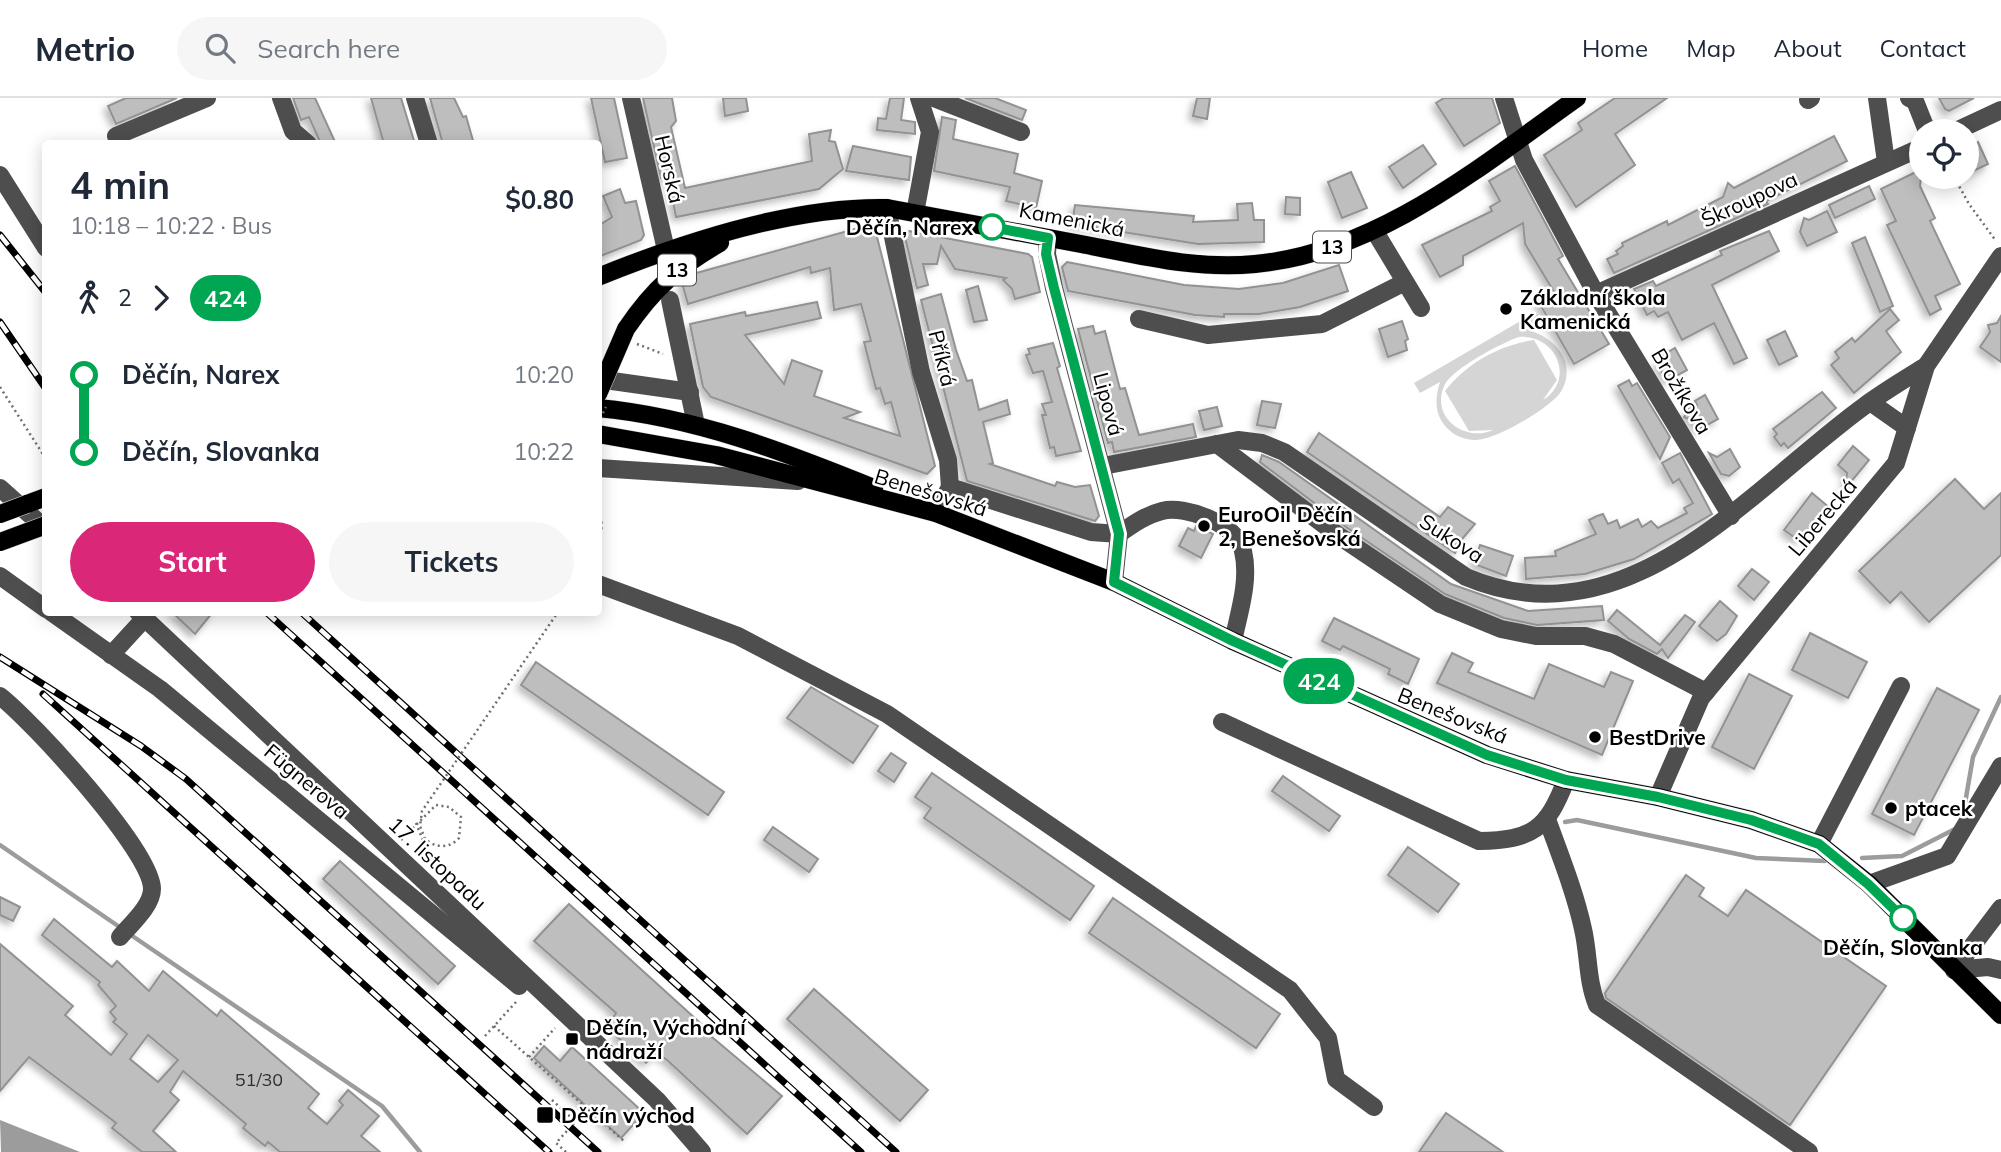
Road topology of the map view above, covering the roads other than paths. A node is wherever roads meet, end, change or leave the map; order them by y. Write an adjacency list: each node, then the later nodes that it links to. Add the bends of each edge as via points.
1 (207, 98): 15 (street)
2 (281, 98): 16 (street, via 293,131)
3 (415, 98): 17 (street)
4 (631, 98): 28 (street, Horská)
5 (919, 98): 23 (street, via 930,132)
6 (934, 98): 14 (street)
7 (1504, 98): 18 (street, Brožíkova)
8 (1577, 98): 18 (main road, Kamenická / 13)
9 (1877, 98): 20 (street)
10 (1909, 98): 12 (street)
11 (2001, 110): 13 (street)
12 (1922, 119)
13 (1979, 120)
14 (1021, 132)
15 (116, 136)
16 (303, 140)
17 (428, 140)
18 (1519, 140): 25 (main road, Kamenická / 13); 32 (street, Brožíkova, via 1524,160)
19 (1909, 152): 20 (street, Škroupova)
20 (1886, 162): 32 (street, Škroupova)
21 (0, 175): 27 (street)
22 (887, 208): 23 (main road, Kamenická / 13); 24 (main road, Kamenická / 13, via 837,210); 49 (street, Příkrá, via 921,372 948,460)
23 (915, 213): 26 (main road, Kamenická / 13)
24 (744, 229): 28 (main road, Kamenická / 13); 38 (main road, 13, bridge, via 693,258 648,296 626,329)
25 (1374, 230): 26 (main road, Kamenická / 13, via 1298,257 1224,266 1195,265); 31 (street)
26 (1048, 238): 46 (street, Lipová, via 1046,254 1054,288)
27 (42, 242)
28 (666, 250): 30 (main road, Kamenická / 13)
29 (2001, 256): 36 (street, Liberecká)
30 (602, 275)
31 (1405, 282): 34 (street); 35 (street, via 1322,324 1208,335)
32 (1596, 294): 54 (street, Brožíkova)
33 (670, 300): 39 (street)
34 (1421, 309)
35 (1139, 319)
36 (1926, 366): 40 (street, Sukova); 43 (street, Liberecká)
37 (602, 380): 39 (street)
38 (602, 385)
39 (690, 393): 42 (street)
40 (1870, 402): 43 (street); 54 (street, Sukova)
41 (602, 409): 42 (main road)
42 (696, 425): 52 (main road, via 791,454)
43 (1907, 428): 68 (street, Liberecká, via 1896,463)
44 (602, 435): 48 (main road, Benešovská, via 716,455)
45 (1217, 444): 46 (street, Sukova); 54 (street, Sukova, via 1238,440 1284,452 1466,577 1521,593 1597,588 1688,547); 68 (street, via 1339,536 1440,604 1501,629 1614,643)
46 (1102, 466): 57 (street, Lipová)
47 (602, 468): 48 (street, Benešovská)
48 (813, 482): 52 (main road, Benešovská)
49 (950, 487): 52 (street); 57 (street, via 1091,532)
50 (0, 488): 55 (street)
51 (42, 498): 53 (main road, bridge)
52 (936, 513): 60 (main road, Benešovská)
53 (0, 514)
54 (1731, 516)
55 (42, 524)
56 (42, 528): 58 (main road, bridge)
57 (1119, 534): 60 (street, Lipová); 65 (street, via 1164,510 1188,511 1233,532 1243,549 1245,585)
58 (0, 542)
59 (0, 576): 62 (street)
60 (1114, 582): 65 (main road, Benešovská)
61 (602, 585): 83 (street, via 738,636 887,714 1290,990 1328,1038 1336,1079)
62 (42, 605)
63 (57, 616): 66 (street, Fügnerova)
64 (141, 616): 66 (street); 82 (street, 17. listopadu)
65 (1233, 641): 72 (main road, Benešovská, via 1487,755)
66 (111, 655): 82 (street, Fügnerova, via 160,689)
67 (1901, 686): 75 (street)
68 (1706, 692): 73 (street, Liberecká)
69 (0, 696): 78 (street, via 53,747 138,853 153,888 151,898)
70 (1222, 722): 74 (street, via 1479,841 1505,840 1533,831)
71 (2001, 766): 76 (street, via 1947,856)
72 (1566, 780): 73 (main road, Benešovská); 74 (street)
73 (1658, 797): 75 (main road, Benešovská, via 1751,820)
74 (1547, 819): 85 (street, via 1579,909 1588,948 1589,986 1597,1005)
75 (1819, 844): 76 (main road, Benešovská)
76 (1868, 884): 79 (main road, Benešovská)
77 (2001, 908): 79 (street)
78 (120, 937)
79 (1954, 970): 80 (street); 81 (main road, Benešovská)
80 (2001, 970)
81 (2001, 1015)
82 (657, 1100): 84 (street, 17. listopadu)
83 (1374, 1107)
84 (702, 1152)
85 (1809, 1152)

